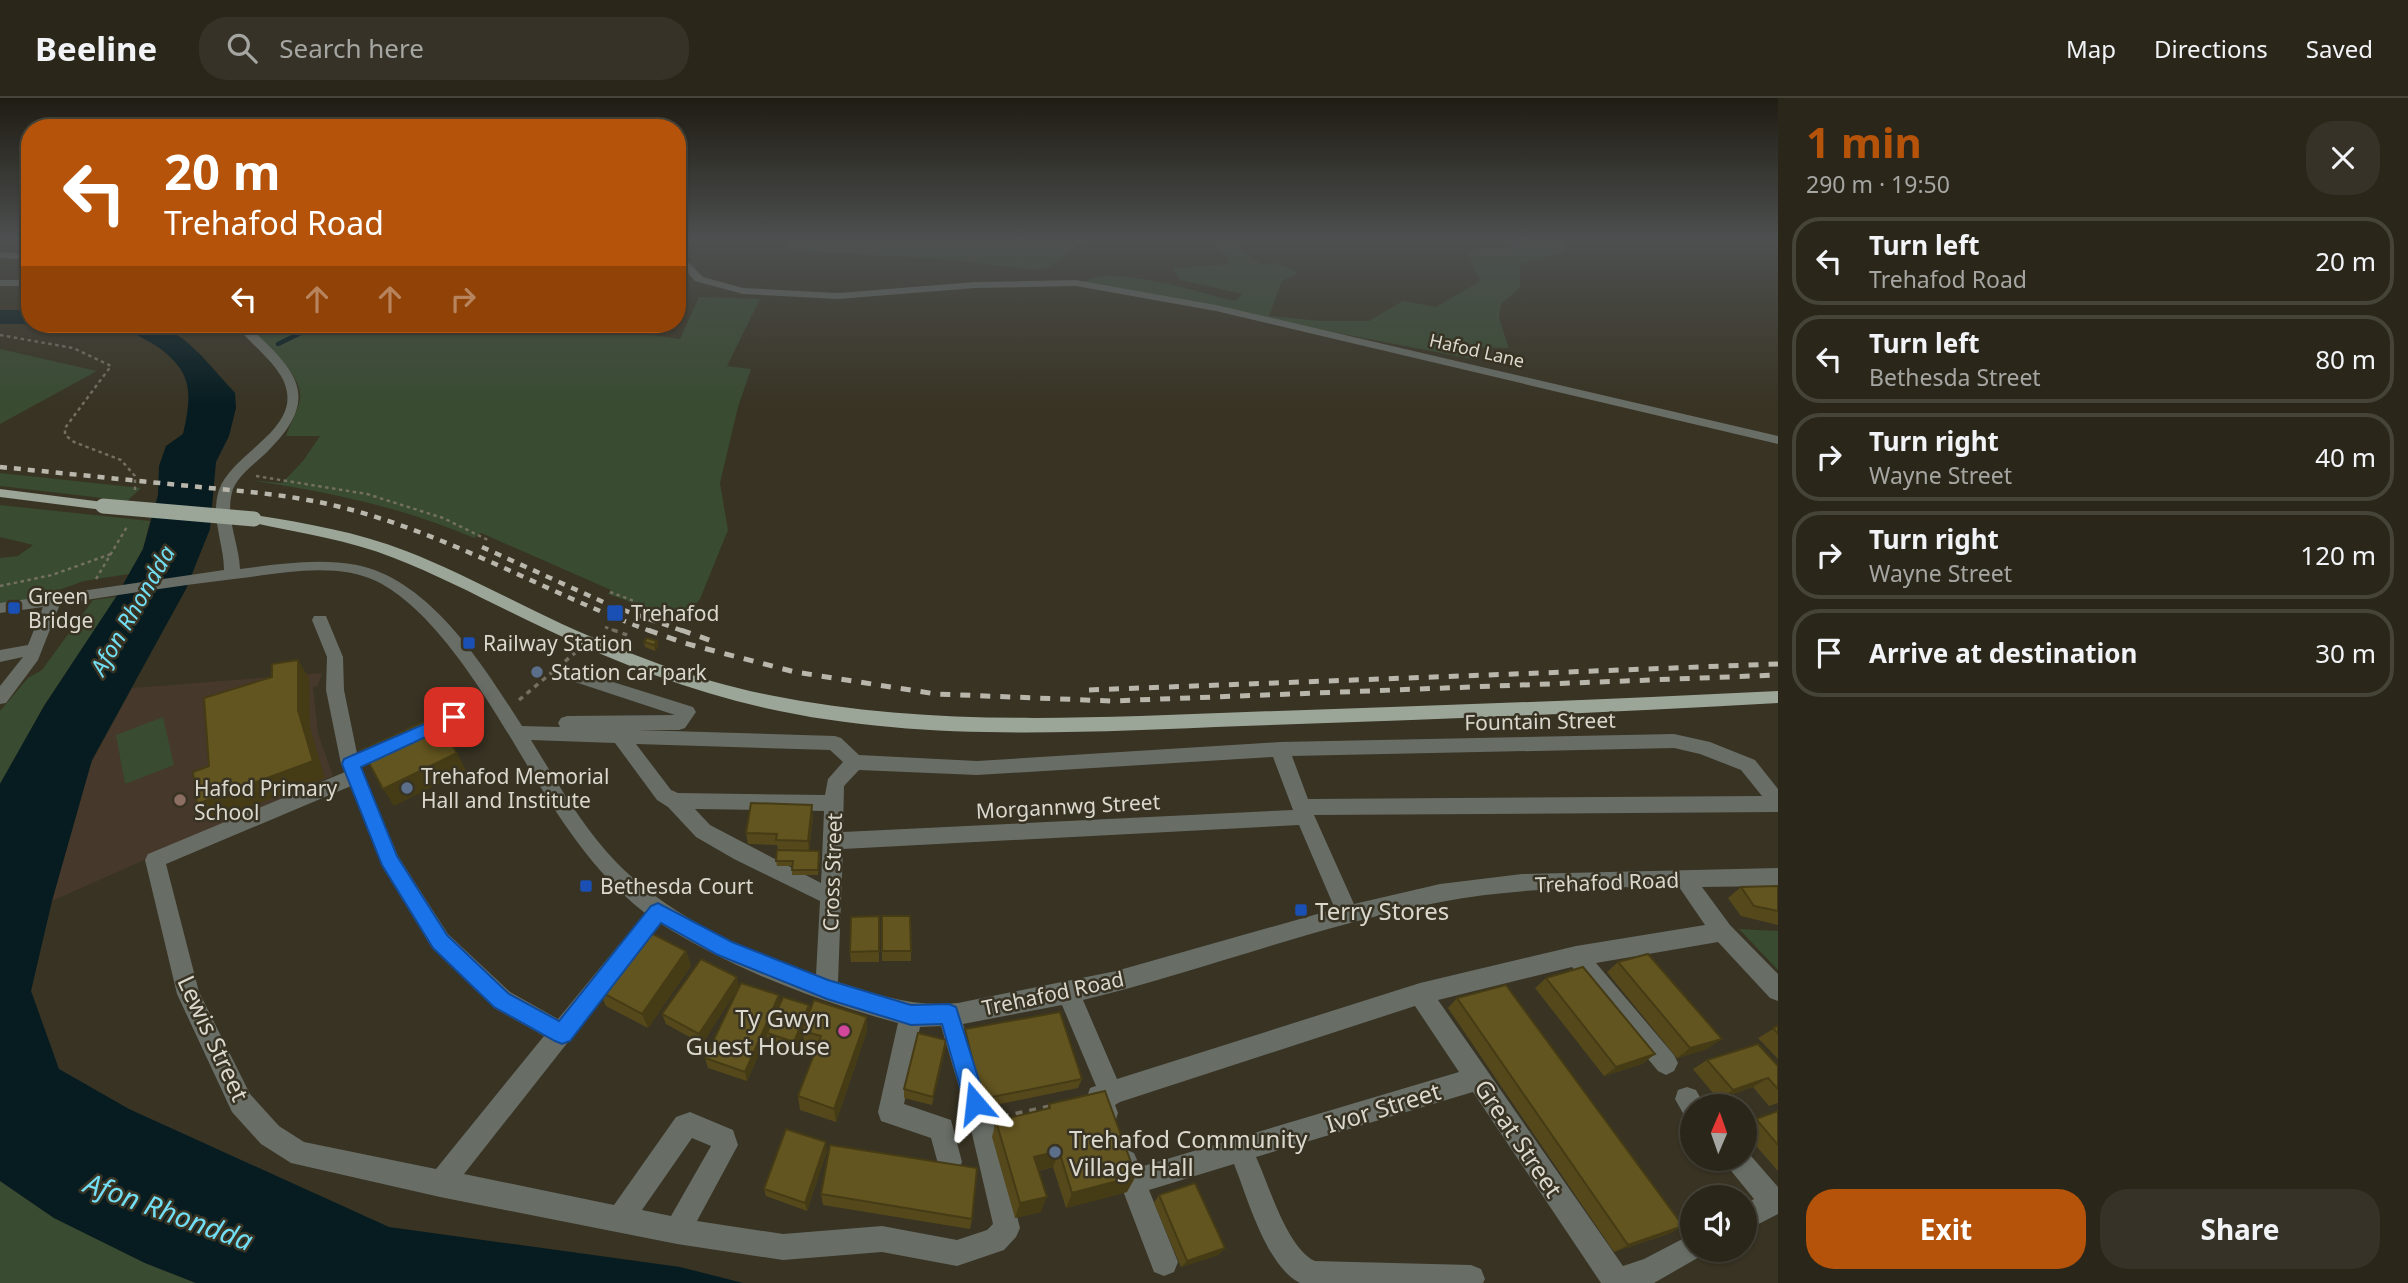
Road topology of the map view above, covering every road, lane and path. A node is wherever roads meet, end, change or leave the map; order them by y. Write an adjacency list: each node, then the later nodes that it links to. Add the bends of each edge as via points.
1 (806, 294): 2 (street, Hafod Lane)
2 (859, 294)
3 (1136, 294): 6 (street, Hafod Lane, via 1412,352)
4 (248, 333): 7 (street, via 276,363 295,397 280,428)
5 (0, 335): 9 (path, via 60,345 101,358 111,366 65,428 65,435 121,460 135,476)
6 (1778, 440)
7 (237, 473): 11 (path, via 367,494 443,518); 13 (street, via 224,502)
8 (0, 493): 27 (main road, bridge, via 254,519 326,532 433,569 653,669 707,687 884,721 1018,727)
9 (135, 500)
10 (130, 521): 12 (path)
11 (490, 541)
12 (113, 553): 14 (path, via 52,575); 16 (path)
13 (232, 574): 16 (street, Trehafod Road); 30 (street, Trehafod Road, via 346,568 394,584 439,623)
14 (0, 586)
15 (610, 592): 18 (path)
16 (89, 594): 17 (street, Trehafod Road)
17 (54, 600): 19 (street, Trehafod Road); 23 (street)
18 (632, 603)
19 (0, 608)
20 (320, 620): 35 (street, via 335,657 335,690)
21 (605, 628): 22 (path)
22 (630, 636)
23 (35, 649): 25 (street); 28 (street)
24 (576, 652): 30 (path)
25 (0, 656)
26 (581, 678): 30 (street, via 687,712 679,723)
27 (1778, 697)
28 (0, 698)
29 (454, 717): 32 (street)
30 (510, 723): 31 (street); 44 (street, Trehafod Road, via 572,822 611,871)
31 (621, 738): 34 (street, via 835,743); 36 (street, via 664,795)
32 (396, 743)
33 (1280, 748): 34 (street, Fountain Street, via 977,768); 38 (street, Fountain Street, via 1674,741 1748,765); 39 (street)
34 (854, 762): 37 (street, Cross Street, via 835,784)
35 (356, 766): 54 (street, via 388,860 440,941 502,1000); 64 (street, Lewis Street, via 155,860 188,993 241,1103 270,1135 300,1154)
36 (675, 801): 37 (street); 43 (street, via 713,837)
37 (834, 803): 40 (street, Cross Street)
38 (1778, 804): 39 (street, Morgannwg Street)
39 (1303, 812): 40 (street, Morgannwg Street); 45 (street)
40 (833, 841): 43 (street, Cross Street)
41 (1778, 877): 42 (street, Trehafod Road)
42 (1685, 879): 45 (street, Trehafod Road, via 1554,881 1481,888); 46 (street)
43 (831, 895): 48 (street, Cross Street)
44 (658, 912): 48 (street, Trehafod Road, via 725,948); 54 (street)
45 (1348, 915): 51 (street, Trehafod Road)
46 (1722, 932): 47 (street); 49 (street)
47 (1576, 956): 50 (street); 55 (street)
48 (827, 990): 53 (street, Trehafod Road)
49 (1778, 990)
50 (1420, 994): 56 (street, Great Street); 57 (street)
51 (1069, 995): 52 (street, Trehafod Road); 57 (street)
52 (949, 1014): 53 (street, Trehafod Road); 59 (street)
53 (911, 1015): 61 (street, via 890,1112 942,1129)
54 (562, 1034): 64 (street)
55 (1666, 1063)
56 (1478, 1078): 60 (street, Ivor Street); 72 (street, Great Street)
57 (1105, 1095): 63 (street)
58 (1060, 1105): 59 (path)
59 (981, 1121): 68 (street, Lewis Street, via 1007,1228 995,1241 957,1253 882,1239 783,1247)
60 (1240, 1149): 63 (street, Ivor Street); 71 (street, via 1282,1247 1299,1268 1314,1275)
61 (949, 1162)
62 (1749, 1171): 65 (street)
63 (1133, 1182): 70 (street)
64 (440, 1184): 67 (street, Lewis Street)
65 (1776, 1201): 66 (street)
66 (1757, 1211)
67 (608, 1217): 68 (street, Lewis Street); 68 (street, via 690,1124 724,1139 725,1145)
68 (677, 1231)
69 (1680, 1254): 72 (street)
70 (1164, 1262)
71 (1471, 1279)
72 (1617, 1282)

